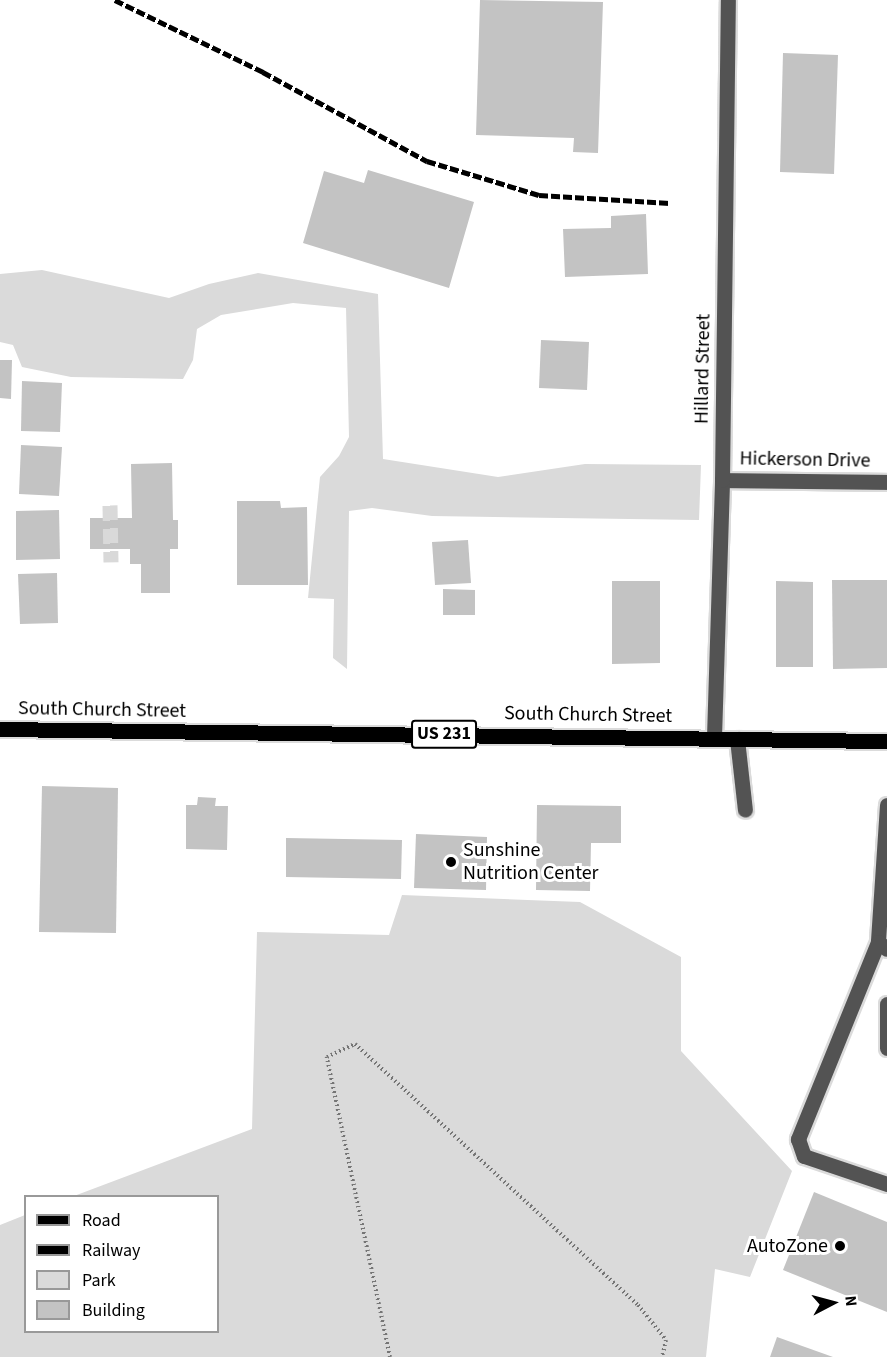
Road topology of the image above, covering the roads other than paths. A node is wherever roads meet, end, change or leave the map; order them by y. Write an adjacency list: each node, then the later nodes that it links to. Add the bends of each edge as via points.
1 (728, 0): 2 (street, Hillard Street)
2 (722, 480): 3 (street, Hickerson Drive); 5 (street, Hillard Street)
3 (887, 482)
4 (0, 729): 5 (main road, South Church Street / US 231)
5 (714, 738): 6 (main road, South Church Street / US 231)
6 (737, 739): 7 (main road, South Church Street / US 231); 9 (street)
7 (887, 741)
8 (887, 805): 10 (street)
9 (745, 810)
10 (882, 946): 13 (street, via 798,1139 804,1156)
11 (887, 1004): 12 (street)
12 (887, 1048)
13 (887, 1184)

